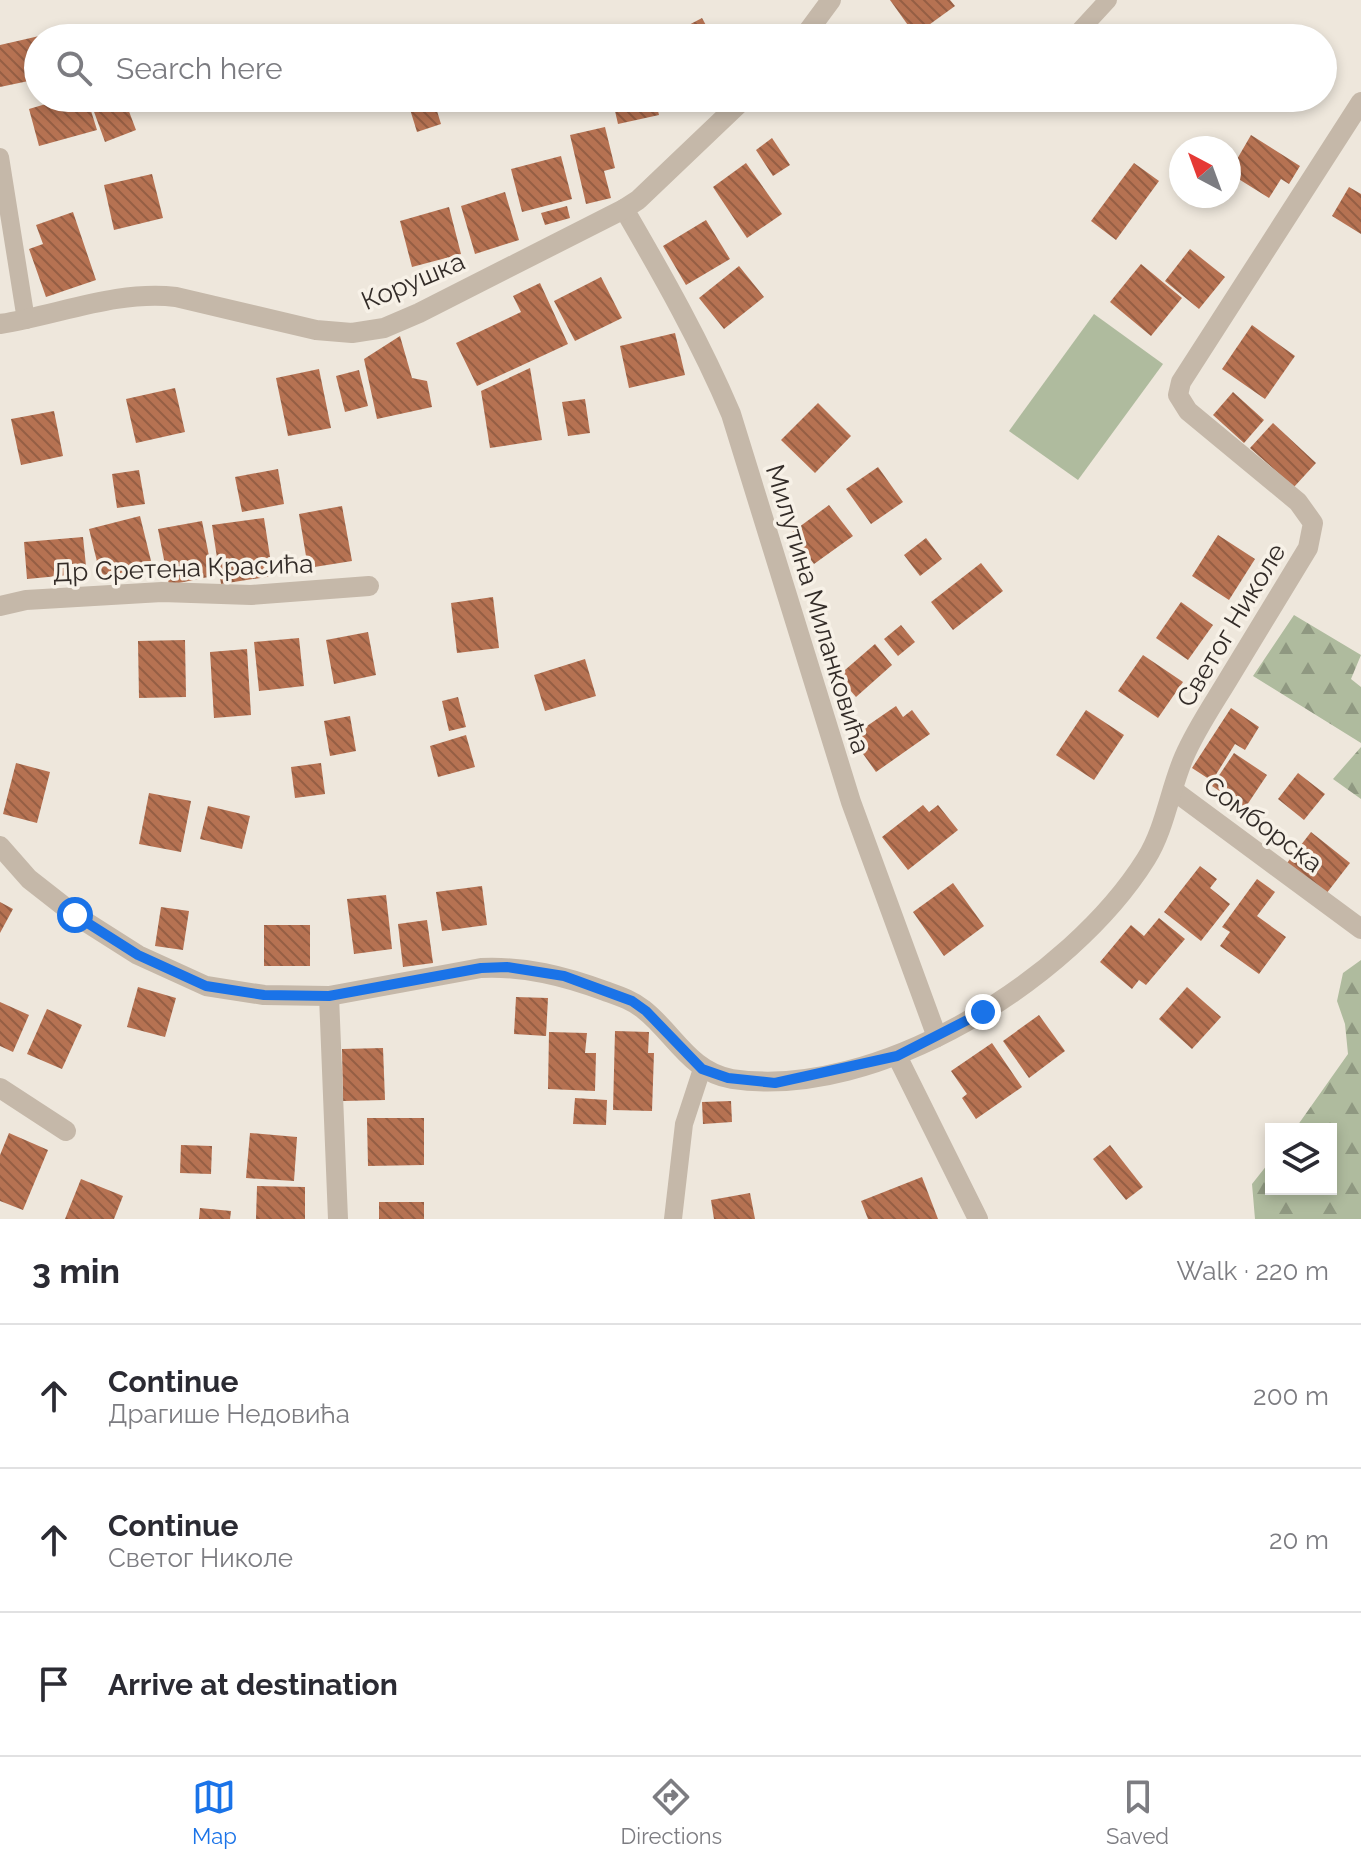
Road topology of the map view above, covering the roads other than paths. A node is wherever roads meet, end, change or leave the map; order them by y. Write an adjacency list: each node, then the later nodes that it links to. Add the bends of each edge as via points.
1 (831, 0): 3 (street)
2 (1108, 0): 4 (lane)
3 (813, 24)
4 (1086, 24)
5 (1361, 102): 13 (street, Светог Николе, via 1181,382 1178,395 1188,411 1298,502 1313,523 1308,548 1184,756)
6 (730, 112): 8 (street, Корушка)
7 (0, 157): 9 (lane)
8 (624, 209): 9 (street, Корушка, via 384,328 352,333 316,330 155,294); 17 (street, Милутина Миланковића, via 731,414 851,802)
9 (26, 320): 10 (street, Корушка)
10 (0, 324)
11 (369, 586): 12 (street, Др Сретена Красића, via 251,595 162,592)
12 (0, 606)
13 (1173, 790): 15 (street, Сомборска); 17 (street, Светог Николе, via 1148,857 1102,917 1044,970)
14 (0, 846): 16 (street, via 29,879 138,955 206,986 264,995)
15 (1361, 929)
16 (329, 996): 19 (street, via 481,968 564,976 632,1001); 22 (street)
17 (937, 1037): 18 (street, Светог Николе)
18 (897, 1056): 19 (street, Светог Николе, via 775,1083); 24 (street)
19 (702, 1069): 23 (lane, via 684,1124)
20 (0, 1088): 21 (street)
21 (66, 1131)
22 (338, 1219)
23 (673, 1219)
24 (978, 1219)

